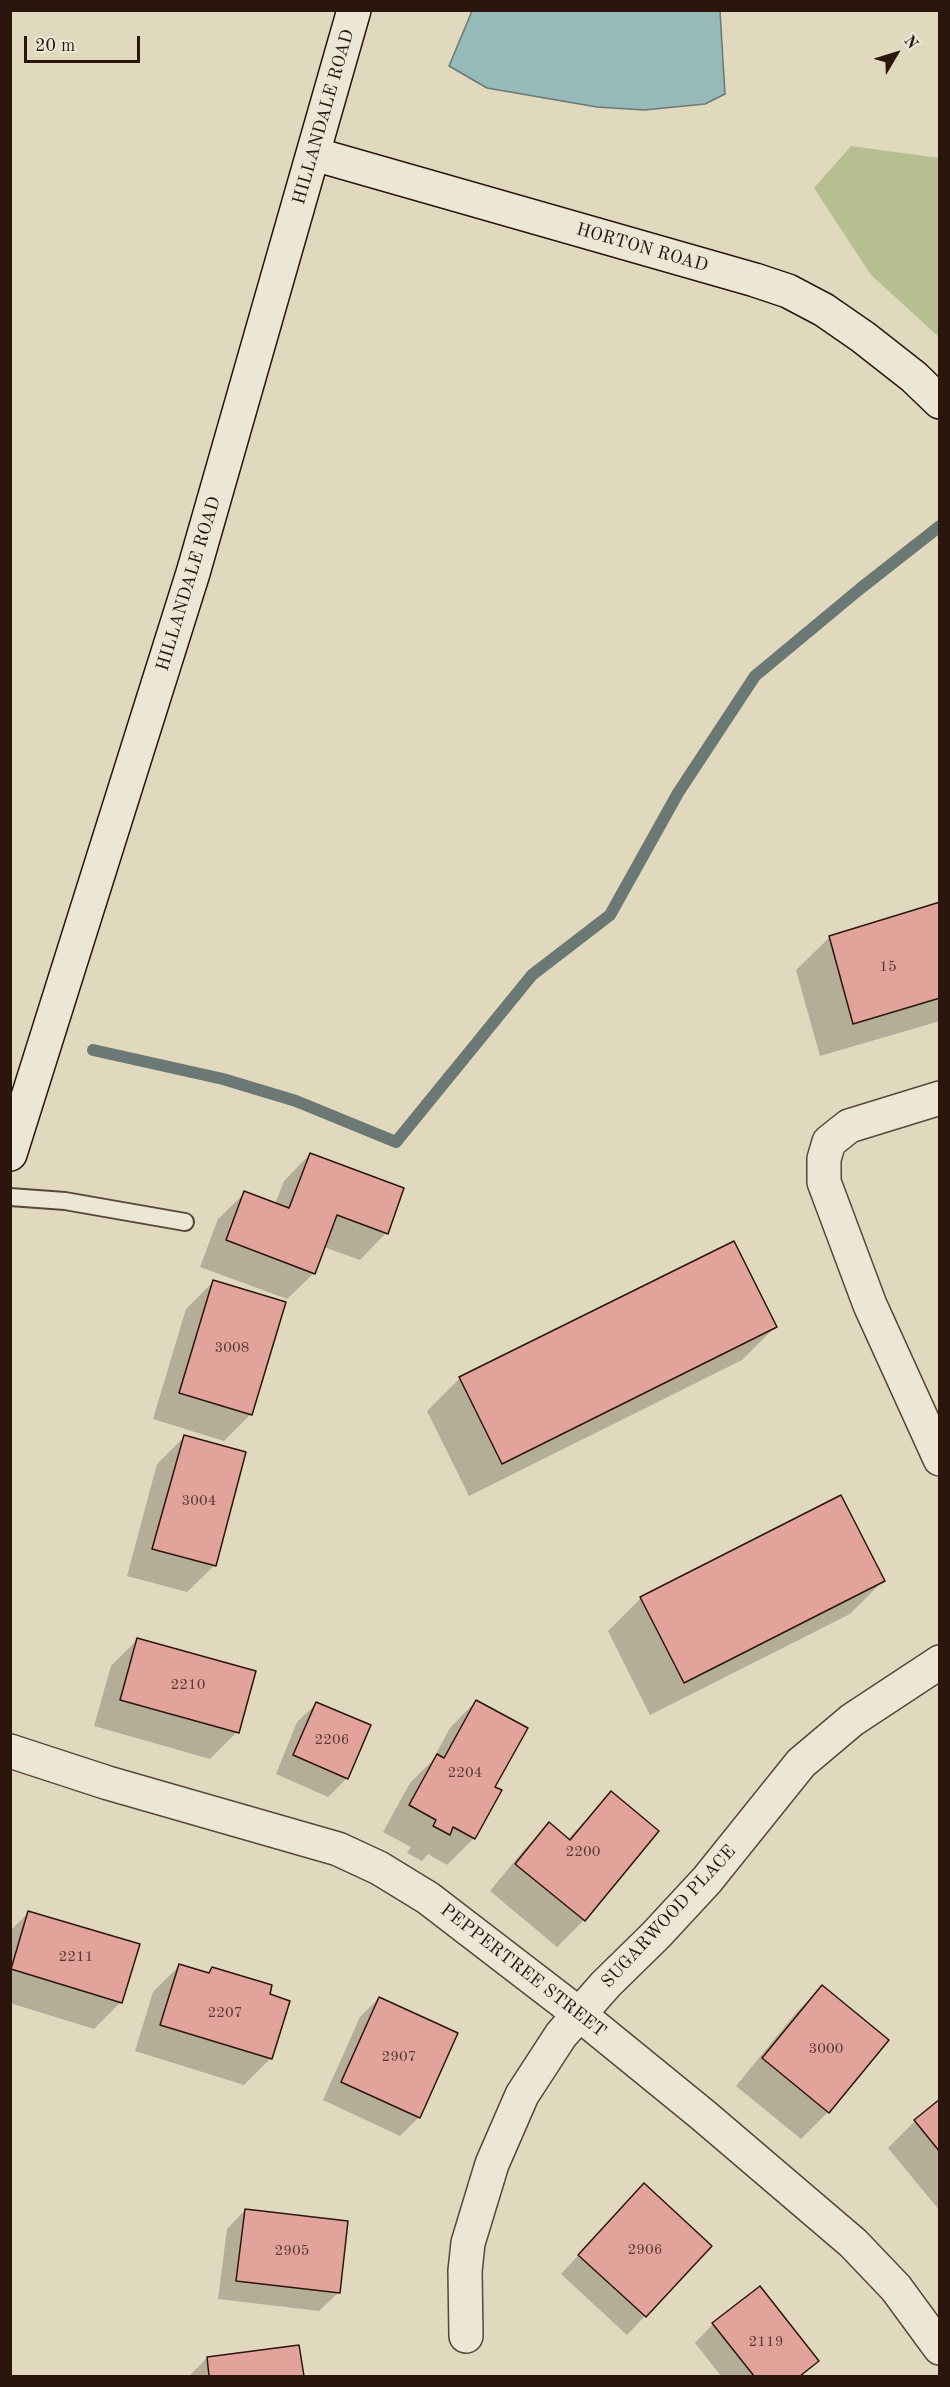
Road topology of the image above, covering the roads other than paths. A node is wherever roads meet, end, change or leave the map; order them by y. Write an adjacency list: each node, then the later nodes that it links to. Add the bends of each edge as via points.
1 (354, 10): 2 (street, HILLANDALE ROAD)
2 (314, 153): 3 (street, HORTON ROAD, via 788,291 863,337); 5 (street, HILLANDALE ROAD, via 190,584)
3 (939, 402)
4 (939, 1098): 8 (street, via 849,1126 830,1142 824,1159 824,1182 870,1305)
5 (10, 1154)
6 (10, 1197): 7 (lane, via 65,1201)
7 (185, 1222)
8 (939, 1459)
9 (939, 1662): 11 (street, SUGARWOOD PLACE, via 852,1720 801,1763 707,1880)
10 (10, 1751): 11 (street, PEPPERTREE STREET, via 338,1849 428,1898)
11 (579, 2014): 12 (street, SUGARWOOD PLACE, via 522,2095 492,2164 468,2242); 13 (street, PEPPERTREE STREET, via 853,2242 897,2289)
12 (466, 2336)
13 (939, 2348)

